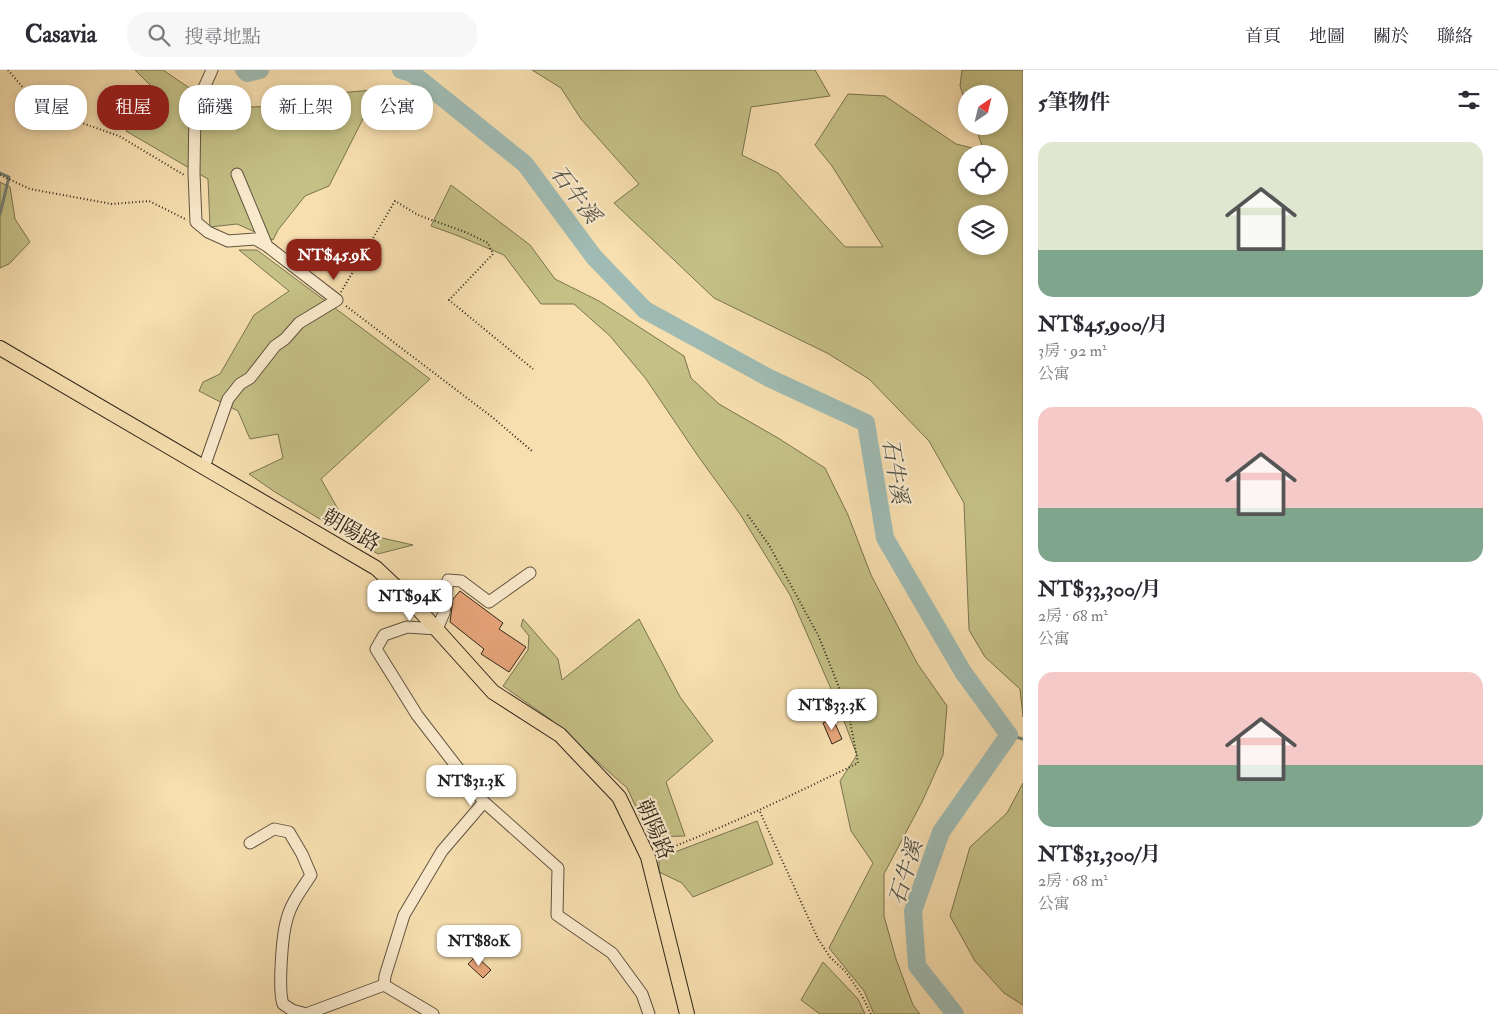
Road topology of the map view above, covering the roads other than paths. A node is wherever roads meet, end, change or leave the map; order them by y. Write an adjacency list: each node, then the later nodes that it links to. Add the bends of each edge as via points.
1 (212, 70): 3 (street, via 195,108 196,222 228,241 254,239)
2 (236, 174): 3 (street)
3 (267, 246): 5 (street, via 337,300 299,323 228,399)
4 (0, 348): 5 (main road, 朝陽路)
5 (204, 467): 7 (main road, 朝陽路, via 376,568)
6 (530, 574): 7 (street, via 489,602 461,581 448,580 444,612)
7 (436, 629): 8 (street, via 407,627 384,635 376,649 417,715); 14 (main road, 朝陽路, via 493,692 560,735 620,797 648,857)
8 (484, 802): 10 (street, via 442,851 404,915); 13 (street, via 558,868 557,914 612,953 642,994)
9 (250, 843): 11 (street, via 274,830 289,832 311,875 286,920 280,975 283,1004)
10 (384, 985): 11 (street); 12 (street)
11 (306, 1014)
12 (433, 1014)
13 (649, 1014)
14 (687, 1014)

